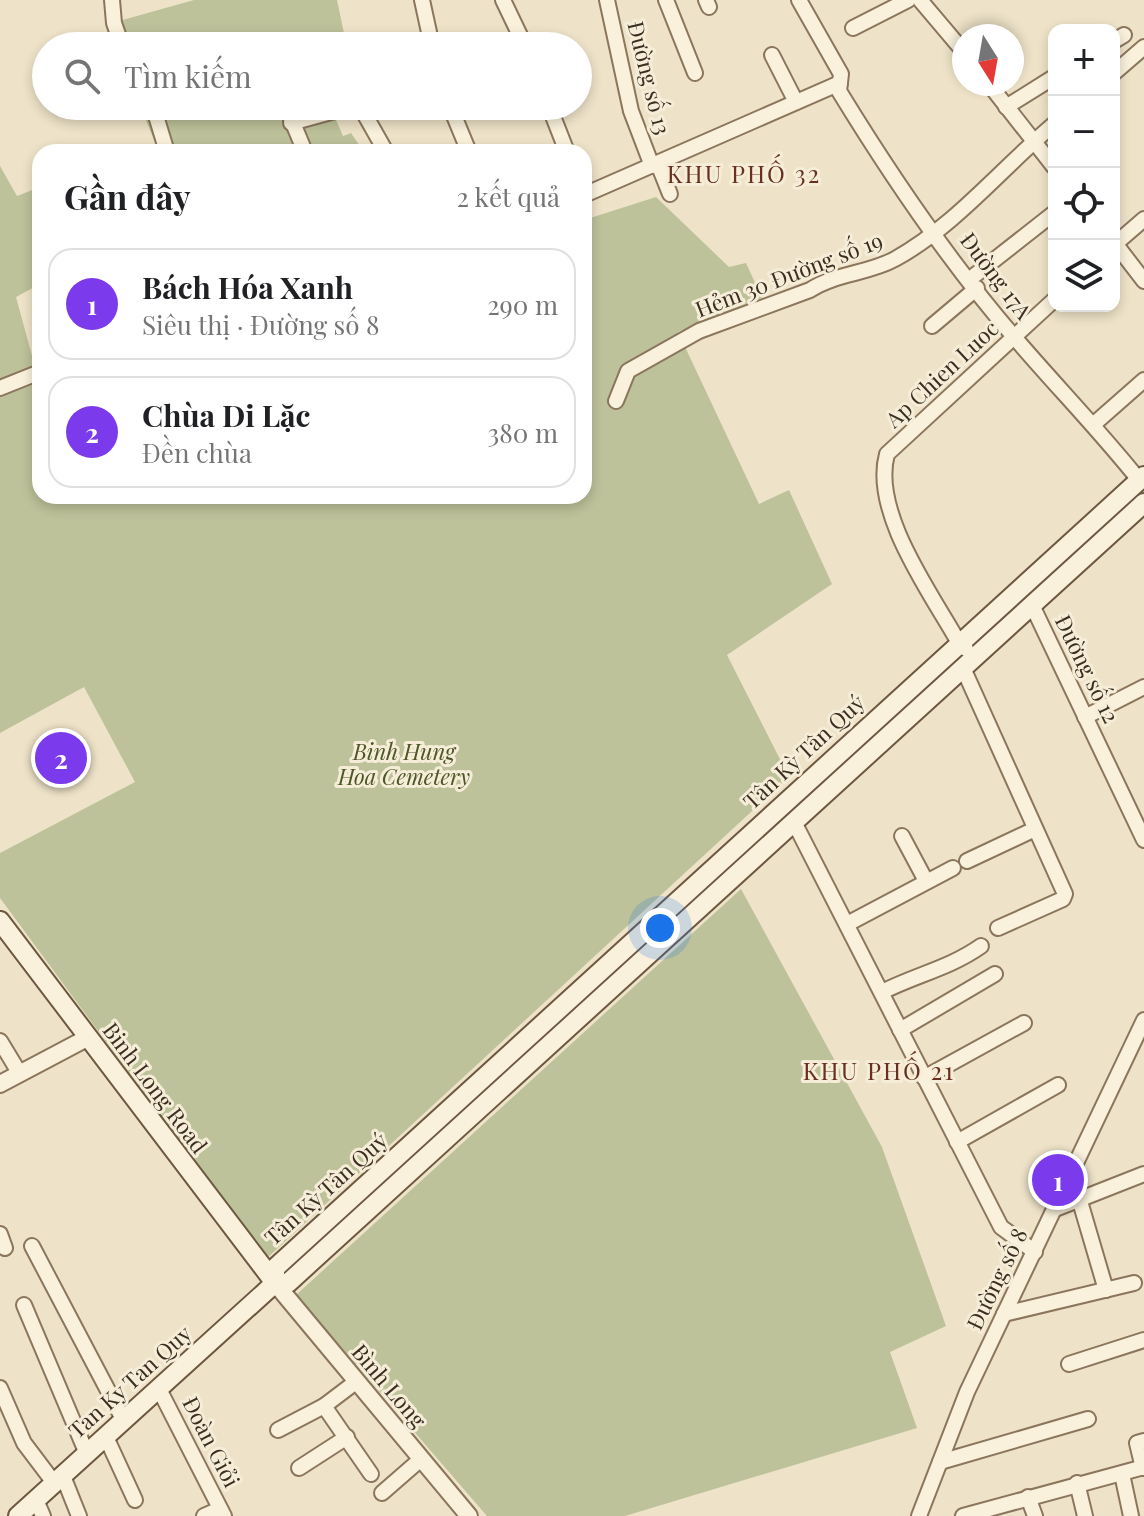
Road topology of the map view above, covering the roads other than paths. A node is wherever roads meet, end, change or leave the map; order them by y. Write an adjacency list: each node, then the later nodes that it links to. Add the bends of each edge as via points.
1 (112, 0): 10 (street)
2 (422, 0): 11 (street)
3 (503, 0): 12 (street)
4 (607, 0): 38 (street, Đường số 13, via 627,99)
5 (666, 0): 17 (street)
6 (799, 0): 19 (street, Đường 17A, via 841,74)
7 (908, 0): 9 (street)
8 (920, 0): 13 (street)
9 (853, 28)
10 (117, 32)
11 (429, 32)
12 (517, 32)
13 (952, 38)
14 (1144, 47): 16 (street)
15 (772, 55): 21 (street)
16 (1120, 68)
17 (695, 73)
18 (1048, 81): 22 (street)
19 (840, 83): 21 (street); 43 (street, Đường 17A, via 839,91 856,119)
20 (998, 96): 22 (street)
21 (796, 102): 38 (street)
22 (1006, 107): 31 (street)
23 (157, 120): 32 (street)
24 (290, 120): 29 (street)
25 (302, 120): 29 (street)
26 (368, 120): 34 (street)
27 (456, 120): 35 (street)
28 (554, 120): 36 (street)
29 (291, 123): 33 (street)
30 (1048, 129): 31 (street, Hẻm 30 Đường số 19)
31 (1034, 141): 37 (street); 43 (street, Hẻm 30 Đường số 19)
32 (165, 144)
33 (301, 144)
34 (381, 144)
35 (466, 144)
36 (564, 144)
37 (1048, 159)
38 (655, 165): 39 (street); 40 (street, Đường số 13)
39 (592, 192)
40 (670, 194)
41 (1048, 218): 47 (street)
42 (1144, 219): 44 (street)
43 (935, 232): 47 (street, Đường 17A); 54 (street, Hẻm 30 Đường số 19, via 895,259 826,280 699,331 628,371)
44 (1118, 240)
45 (1120, 251): 46 (street)
46 (1144, 281)
47 (974, 283): 49 (street); 50 (street, Đường 17A)
48 (1048, 306): 50 (street, Ap Chien Luoc)
49 (932, 326)
50 (1014, 337): 55 (street, Đường 17A); 59 (street, Ap Chien Luoc, via 887,454 882,473 888,506 912,560)
51 (32, 375): 53 (street)
52 (1144, 380): 55 (street)
53 (0, 388)
54 (616, 401)
55 (1094, 424): 56 (street, Đường 17A)
56 (1142, 478): 59 (main road, Tân Kỳ Tân Quý)
57 (1144, 503): 58 (main road, Tân Kỳ Tân Quý)
58 (1032, 605): 60 (main road, Tân Kỳ Tân Quý); 62 (street, Đường số 12)
59 (959, 643): 60 (street, Ap Chien Luoc); 93 (main road, Tân Kỳ Tân Quý, via 275,1268)
60 (969, 662): 63 (main road, Tân Kỳ Tân Quý); 64 (street)
61 (1144, 687): 62 (street)
62 (1085, 717): 66 (street, Đường số 12)
63 (794, 822): 71 (street); 93 (main road, Tân Kỳ Tân Quý, via 288,1283)
64 (1035, 829): 67 (street); 72 (street, via 1065,896)
65 (902, 836): 69 (street)
66 (1144, 840)
67 (967, 861)
68 (953, 868): 69 (street)
69 (926, 881): 71 (street)
70 (0, 921): 79 (main road, Binh Long Road)
71 (849, 923): 75 (street)
72 (998, 928)
73 (981, 946): 75 (street, via 952,964)
74 (995, 974): 78 (street)
75 (882, 992): 78 (street)
76 (1144, 1020): 82 (street, Đường số 8)
77 (1024, 1023): 84 (street)
78 (900, 1030): 84 (street)
79 (87, 1038): 83 (street); 93 (main road, Binh Long Road)
80 (0, 1041): 83 (street)
81 (1144, 1052): 82 (street)
82 (1126, 1059): 90 (street, Đường số 8)
83 (20, 1074): 85 (street)
84 (924, 1078): 87 (street)
85 (0, 1084)
86 (1058, 1085): 87 (street)
87 (957, 1142): 92 (street, via 1001,1227)
88 (1144, 1174): 89 (street)
89 (1079, 1198): 90 (street); 95 (street)
90 (1055, 1209): 92 (street, Đường số 8)
91 (32, 1246): 105 (street)
92 (1035, 1252): 97 (street, Đường số 8)
93 (275, 1283): 100 (street, Bình Long); 102 (main road, Tan Ky Tan Quy)
94 (1134, 1283): 95 (street)
95 (1106, 1290): 97 (street)
96 (24, 1305): 110 (street)
97 (1004, 1314): 112 (street, Đường số 8)
98 (1144, 1340): 99 (street)
99 (1069, 1364)
100 (357, 1381): 103 (street); 111 (street, Bình Long)
101 (0, 1388): 117 (street, via 24,1443)
102 (159, 1389): 105 (main road, Tan Ky Tan Quy); 123 (street, Đoàn Giỏi)
103 (324, 1406): 106 (street); 108 (street)
104 (1088, 1419): 112 (street)
105 (124, 1421): 107 (main road, Tan Ky Tan Quy)
106 (278, 1430)
107 (106, 1437): 110 (main road, Tan Ky Tan Quy); 121 (street)
108 (347, 1437): 114 (street); 115 (street)
109 (1144, 1441): 113 (street, via 1137,1443)
110 (87, 1454): 117 (main road, Tan Ky Tan Quy)
111 (421, 1459): 119 (street); 127 (street, Bình Long)
112 (940, 1462): 128 (street, Đường số 8)
113 (1143, 1467): 116 (street)
114 (299, 1468)
115 (371, 1474)
116 (1122, 1474): 118 (street); 132 (street)
117 (59, 1480): 122 (main road, Tan Ky Tan Quy); 125 (street)
118 (1077, 1483): 120 (street); 131 (street)
119 (382, 1493)
120 (1028, 1497): 129 (street); 130 (street)
121 (135, 1500)
122 (39, 1508): 124 (main road, Tan Ky Tan Quy)
123 (222, 1512): 126 (street)
124 (18, 1516)
125 (79, 1516)
126 (204, 1516)
127 (469, 1516)
128 (919, 1516)
129 (963, 1516)
130 (1035, 1516)
131 (1085, 1516)
132 (1131, 1516)

